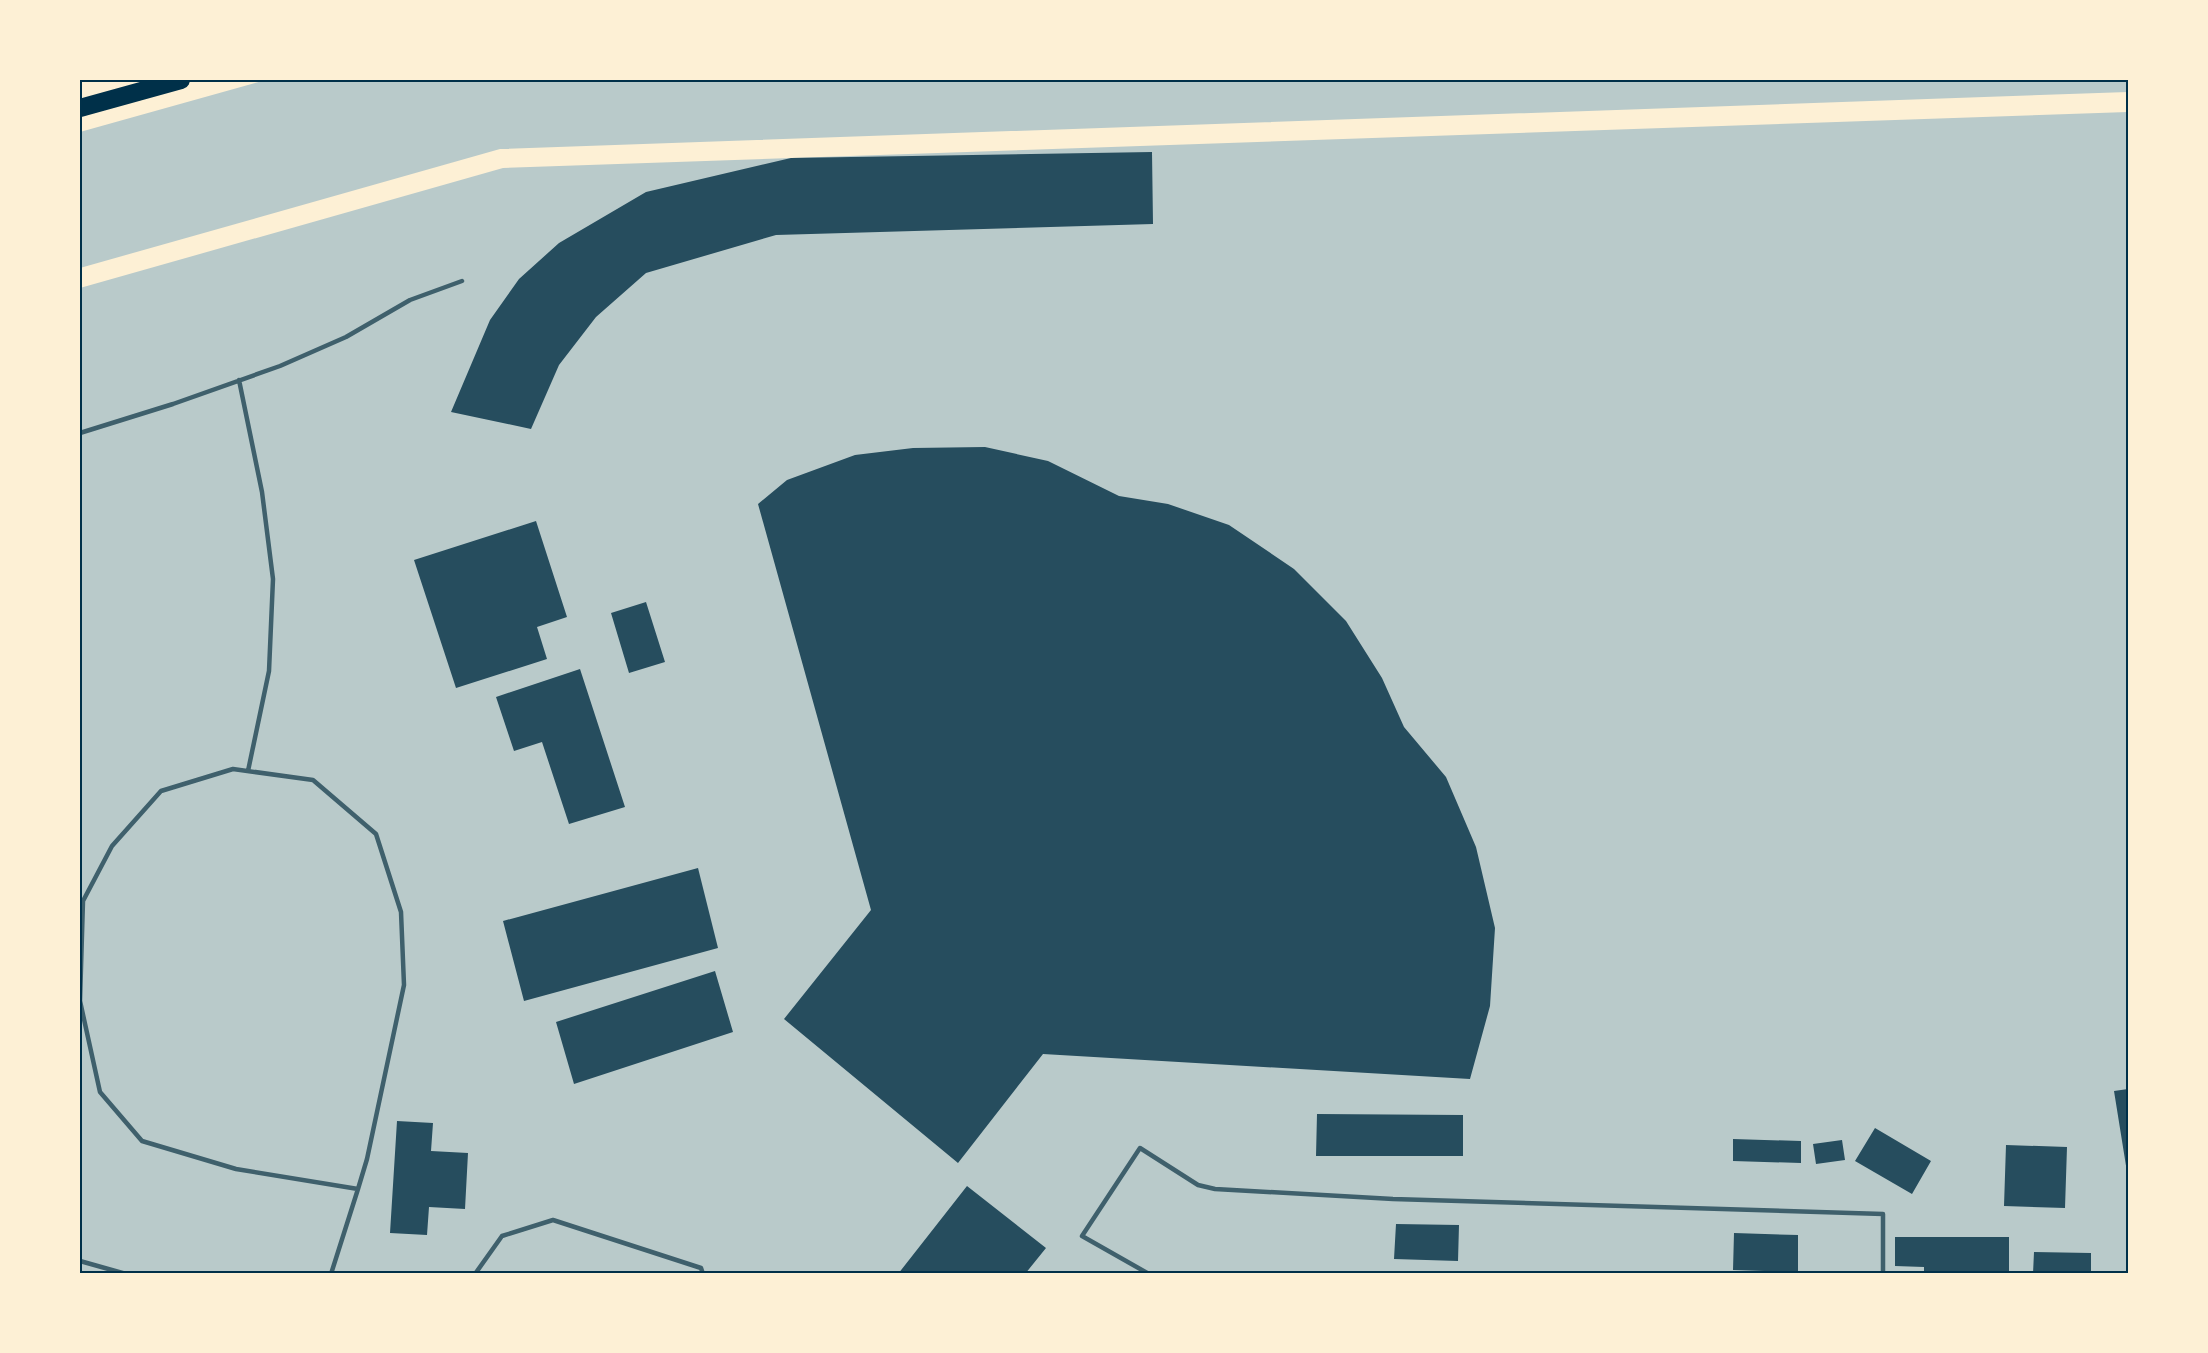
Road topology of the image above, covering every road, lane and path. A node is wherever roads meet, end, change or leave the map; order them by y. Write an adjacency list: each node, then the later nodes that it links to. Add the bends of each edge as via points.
1 (180, 80): 2 (highway)
2 (80, 108)
3 (462, 281): 4 (lane, via 410,300 346,336)
4 (239, 381): 5 (lane); 6 (lane, via 262,492 273,579 268,670)
5 (80, 433)
6 (248, 771): 7 (lane, via 313,780 376,834 401,912 404,985 367,1159); 7 (lane, via 233,769 160,791 112,846 83,902 80,1001 100,1092 142,1141 236,1168)
7 (357, 1189): 10 (lane)
8 (80, 1261): 9 (lane)
9 (126, 1274)
10 (331, 1274)
11 (475, 1274): 12 (lane, via 502,1236 553,1221 701,1268)
12 (703, 1274)
13 (1149, 1274): 14 (lane, via 1082,1236 1140,1148 1198,1185 1215,1190 1883,1214)
14 (1883, 1274)

